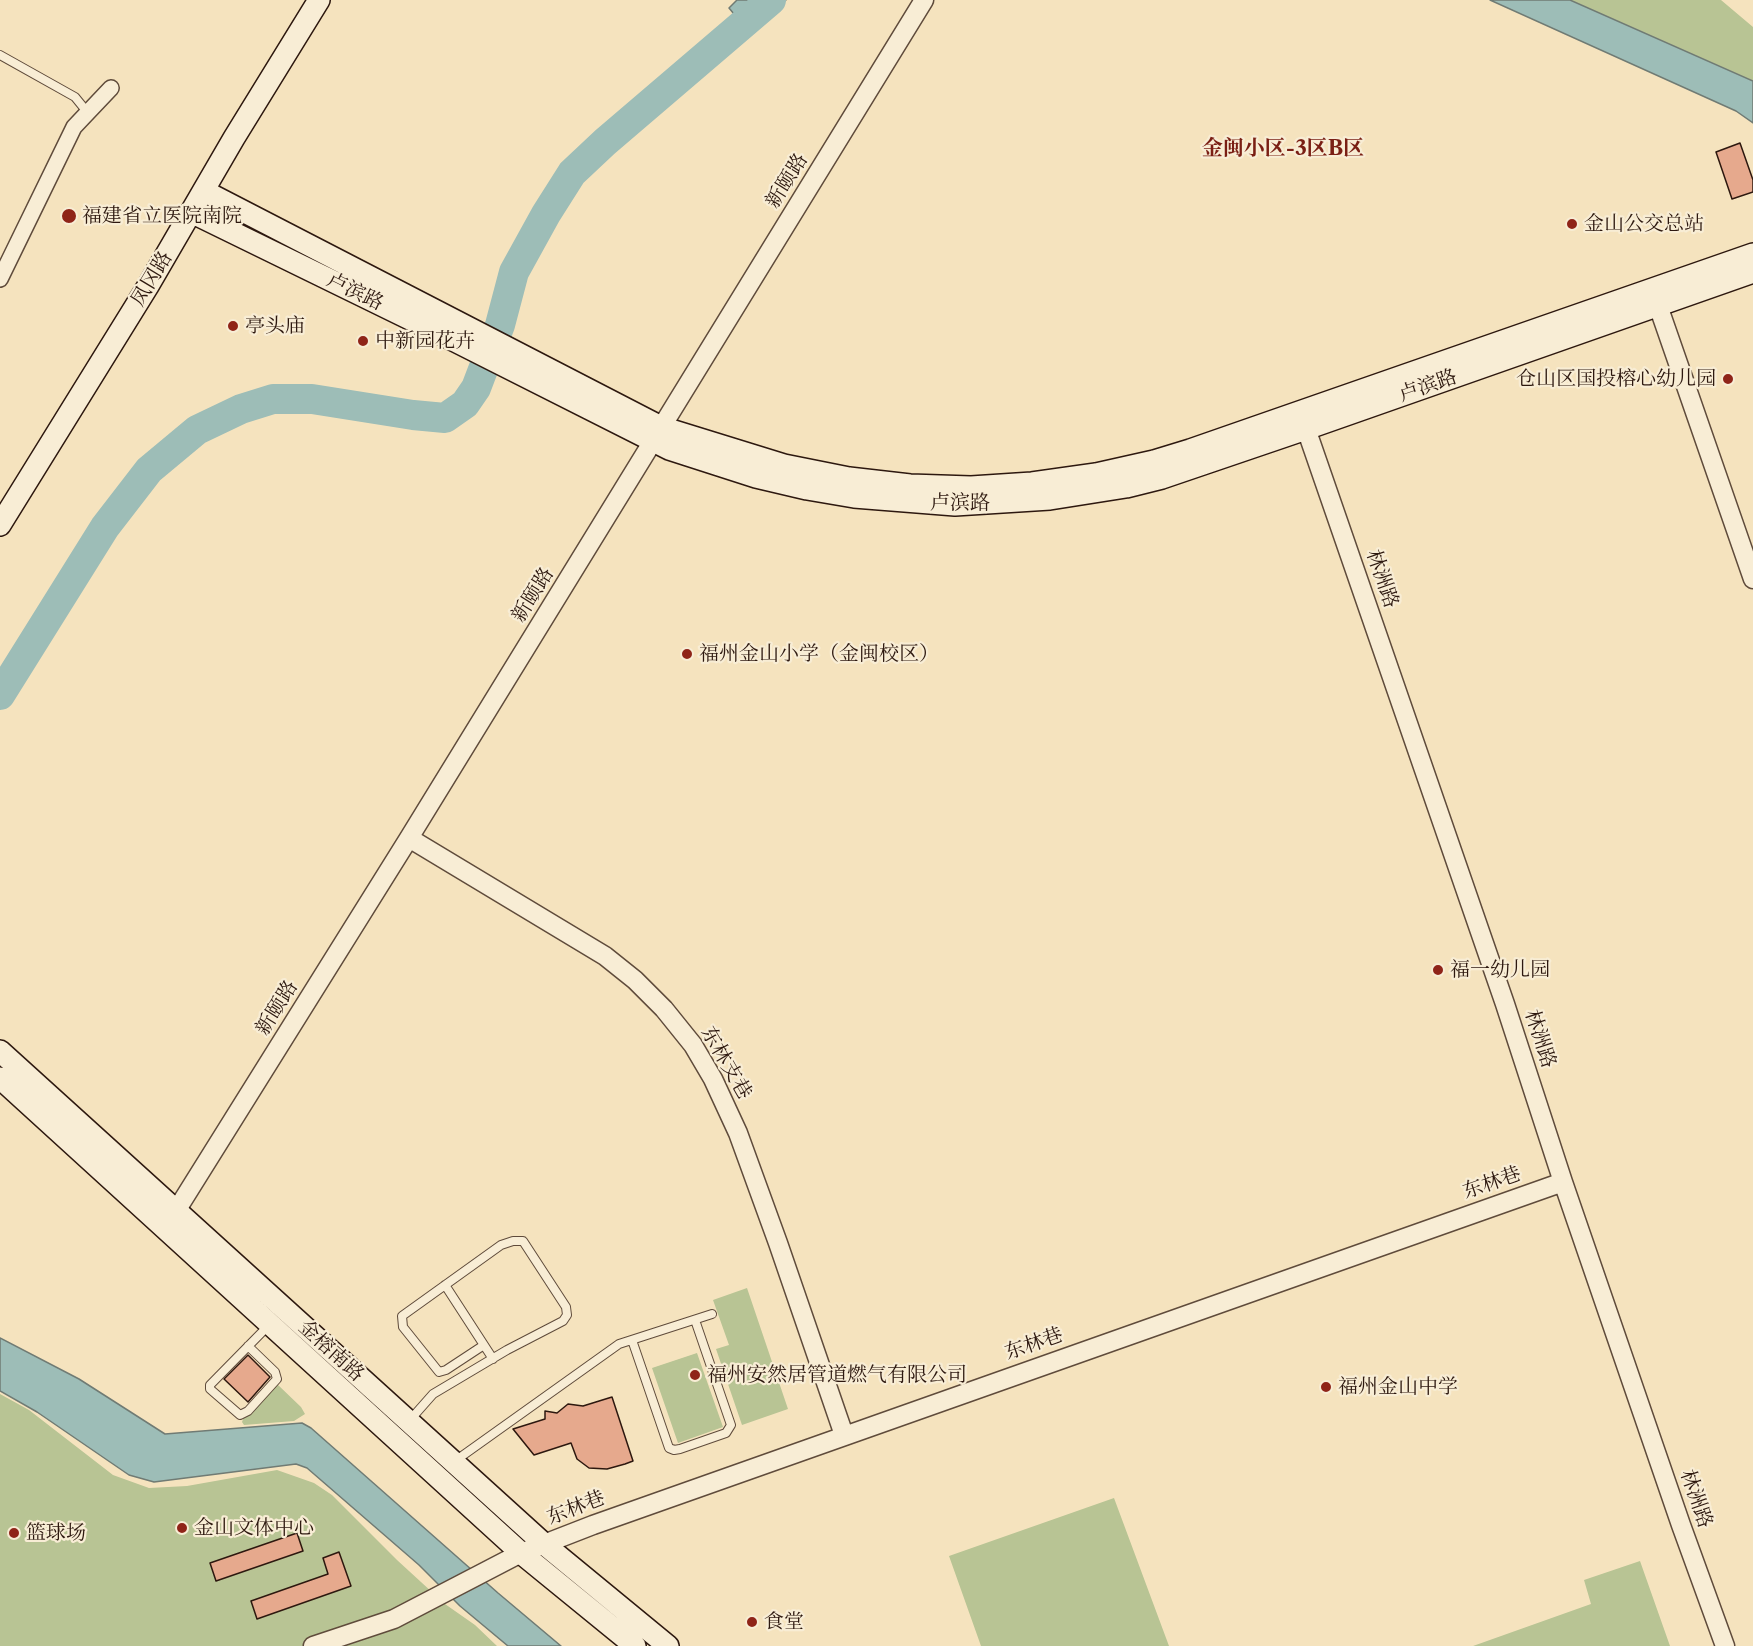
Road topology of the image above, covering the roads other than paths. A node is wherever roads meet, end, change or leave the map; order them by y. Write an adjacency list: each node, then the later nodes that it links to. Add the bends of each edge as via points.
1 (319, 0): 6 (main road, 凤冈路)
2 (924, 0): 14 (street, 新颐路)
3 (0, 55): 5 (lane, via 75,97)
4 (111, 88): 5 (street)
5 (88, 113): 10 (street, via 74,127)
6 (204, 191): 7 (main road, 凤冈路); 12 (main road)
7 (191, 212): 12 (main road, 卢滨路); 15 (main road, 凤冈路)
8 (1753, 254): 11 (main road)
9 (1753, 272): 11 (main road, 卢滨路)
10 (0, 279)
11 (1655, 297): 13 (main road, 卢滨路); 16 (street)
12 (459, 333): 14 (main road, 卢滨路)
13 (1303, 420): 14 (main road, 卢滨路, via 1162,478 1126,487 1050,500 966,504 888,500 807,489 726,468); 20 (street, 林洲路)
14 (657, 434): 17 (street, 新颐路)
15 (0, 525)
16 (1753, 579)
17 (409, 838): 21 (street, 新颐路); 31 (street, 东林支巷, via 614,963 664,1009 693,1045 742,1143)
18 (0, 1051): 21 (main road, 金榕南路)
19 (0, 1078): 25 (main road, 金榕南路)
20 (1563, 1182): 31 (street, 东林巷); 38 (street, 林洲路)
21 (176, 1211): 30 (main road, 金榕南路)
22 (445, 1285): 28 (lane); 28 (lane, via 402,1316 403,1327 439,1372); 29 (lane, via 501,1245 523,1241 566,1307 563,1321)
23 (712, 1314): 24 (lane)
24 (695, 1320): 26 (lane); 26 (lane, via 731,1425 726,1433 680,1449 669,1448)
25 (270, 1324): 27 (lane); 34 (main road, 金榕南路)
26 (632, 1340): 32 (lane, via 619,1344)
27 (248, 1346): 27 (lane, via 210,1385 240,1415 278,1379 276,1372)
28 (484, 1346): 29 (lane)
29 (493, 1359): 30 (lane, via 433,1394)
30 (409, 1422): 32 (main road, 金榕南路)
31 (844, 1435): 33 (street, 东林巷)
32 (454, 1462): 33 (main road, 金榕南路)
33 (544, 1544): 34 (street, 东林巷); 37 (main road, 金榕南路)
34 (521, 1553): 35 (street, 东林巷, via 394,1619); 36 (main road, 金榕南路)
35 (313, 1646)
36 (635, 1646)
37 (668, 1646)
38 (1725, 1646)

